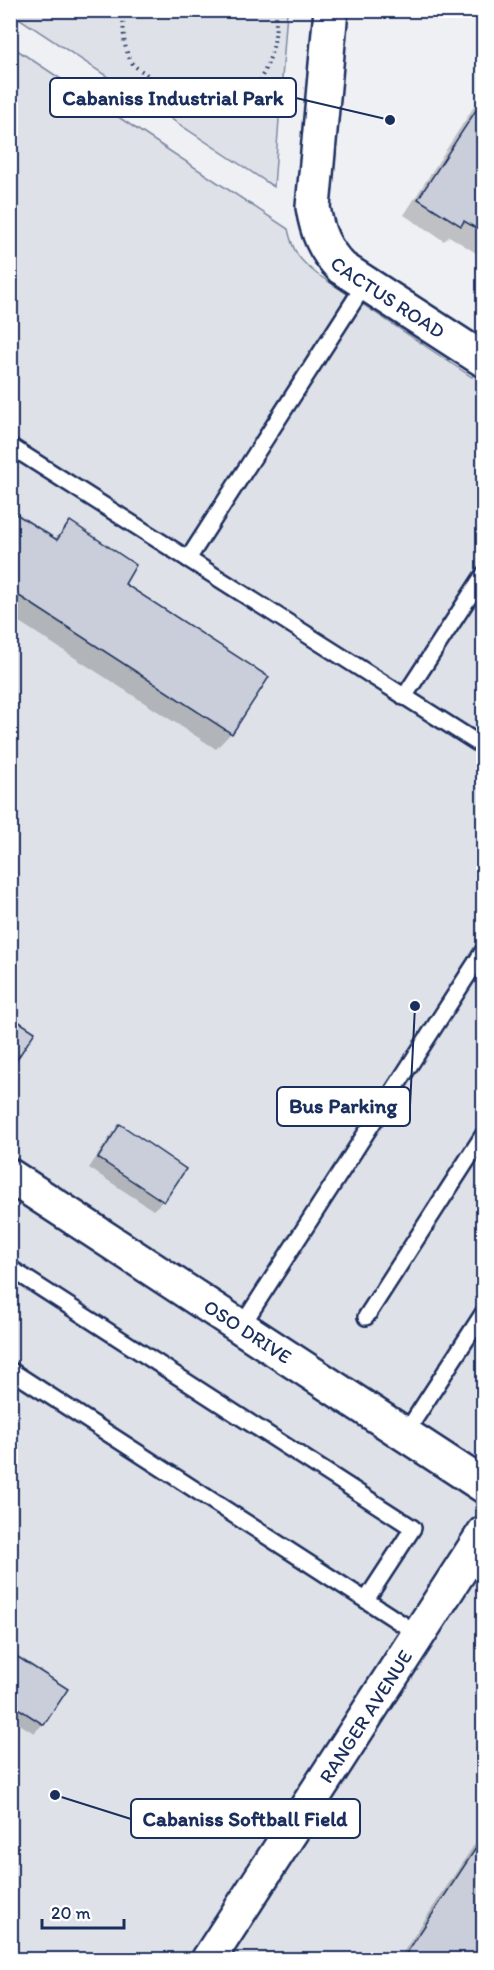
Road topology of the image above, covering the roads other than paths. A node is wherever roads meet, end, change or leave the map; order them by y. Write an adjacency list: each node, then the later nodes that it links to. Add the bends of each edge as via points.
1 (331, 10): 2 (street, CACTUS ROAD, via 313,207 326,249 342,268)
2 (365, 284): 3 (street, CACTUS ROAD); 5 (lane)
3 (483, 360)
4 (10, 446): 5 (lane)
5 (188, 559): 7 (lane)
6 (483, 574): 7 (lane)
7 (404, 697): 8 (lane)
8 (483, 747)
9 (483, 950): 15 (lane)
10 (483, 1134): 14 (lane)
11 (10, 1176): 15 (street, OSO DRIVE)
12 (10, 1268): 20 (lane, via 413,1528)
13 (483, 1312): 17 (lane)
14 (366, 1317)
15 (241, 1327): 17 (street, OSO DRIVE)
16 (10, 1370): 20 (lane)
17 (405, 1434): 18 (street, OSO DRIVE)
18 (483, 1486)
19 (483, 1533): 21 (street, RANGER AVENUE)
20 (366, 1600): 21 (lane)
21 (418, 1634): 22 (street, RANGER AVENUE)
22 (208, 1959)

